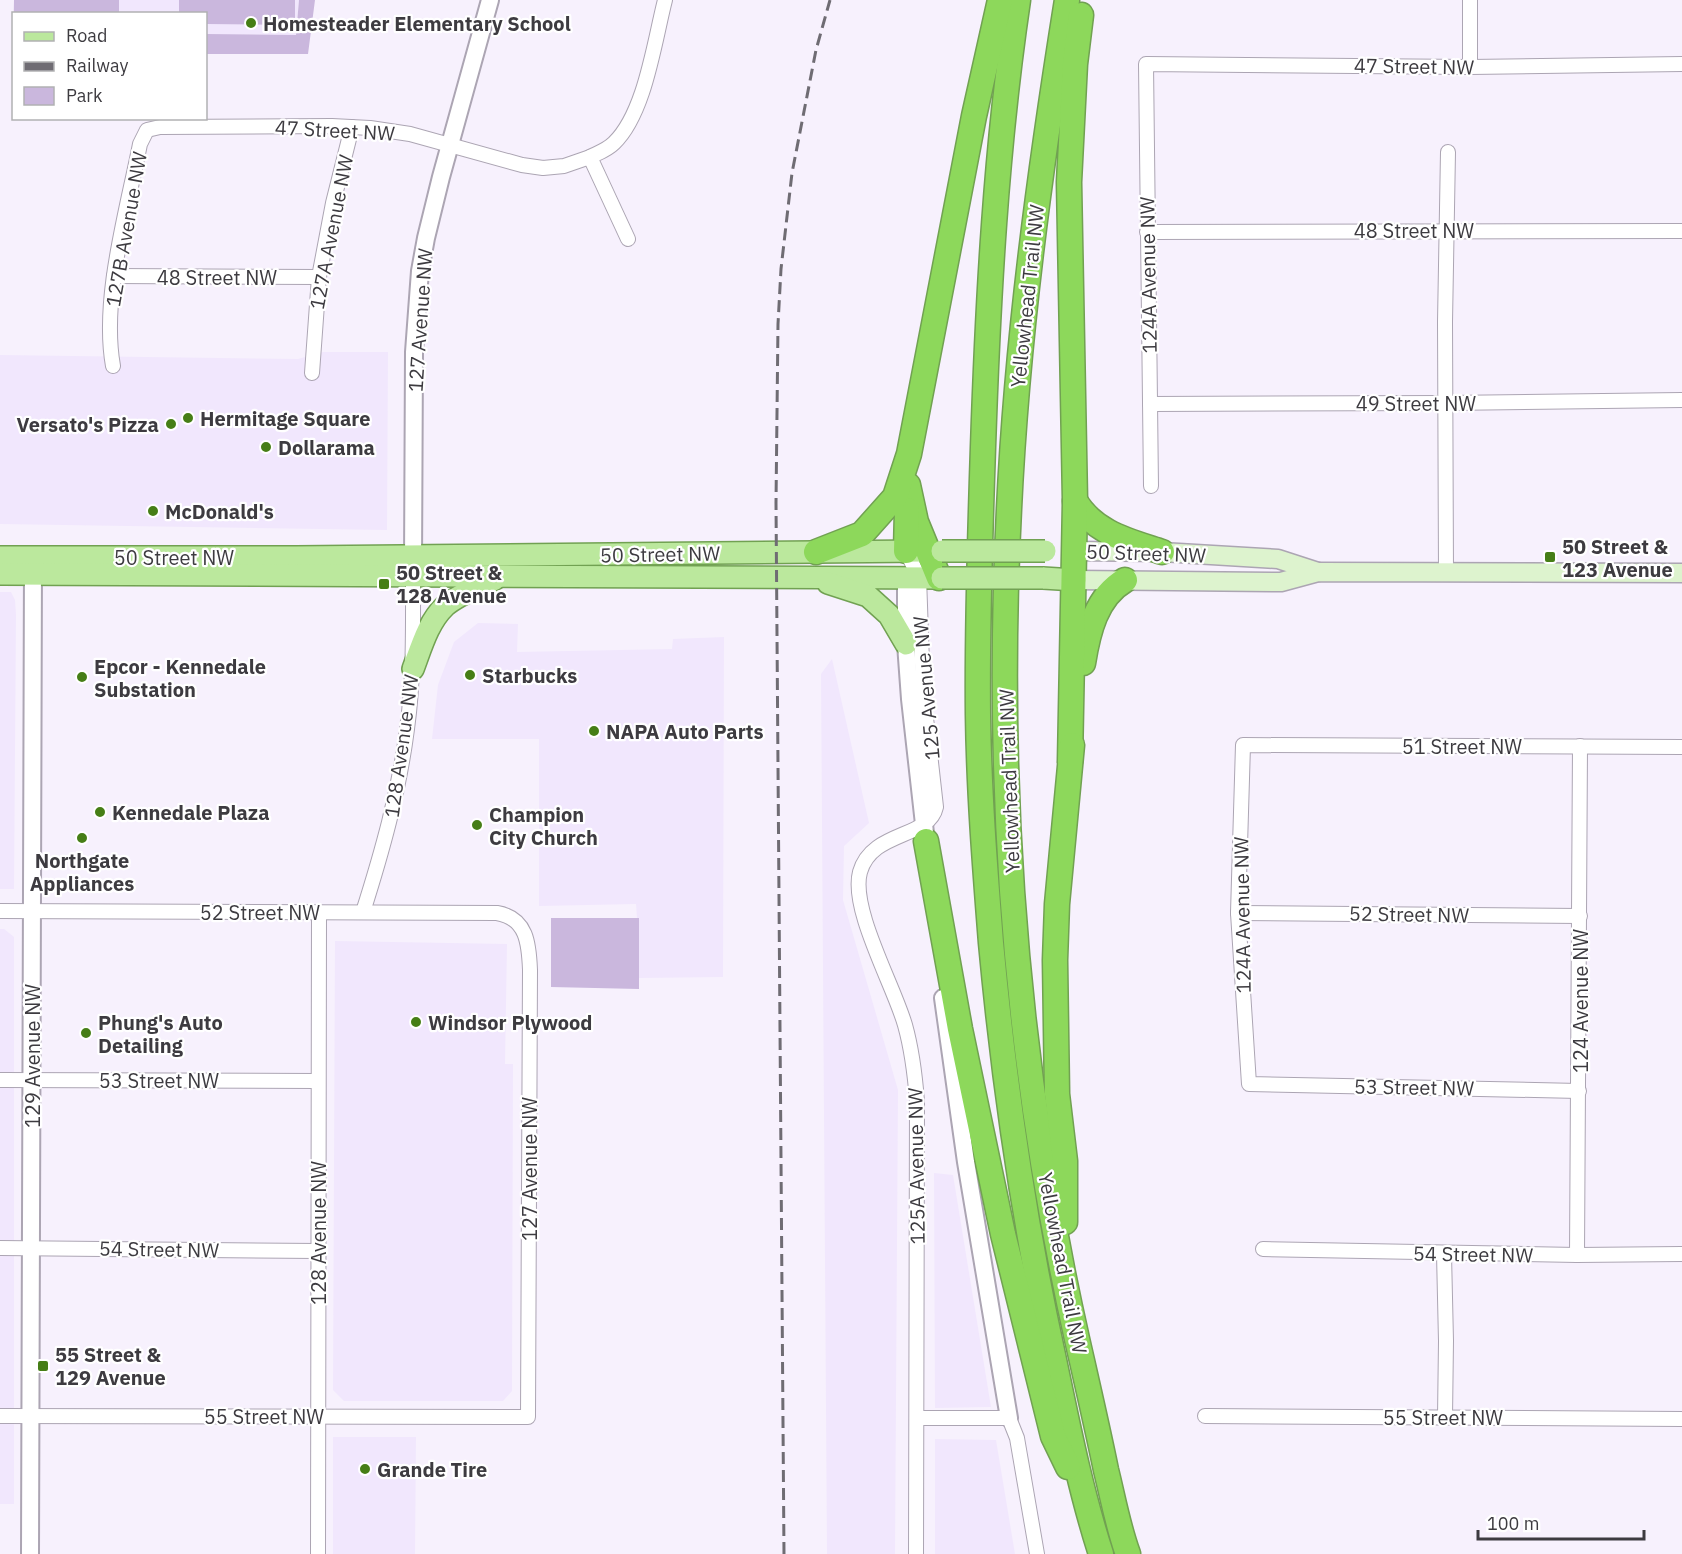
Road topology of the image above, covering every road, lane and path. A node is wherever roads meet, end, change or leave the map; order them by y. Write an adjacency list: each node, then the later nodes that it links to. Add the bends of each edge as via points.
1 (490, 0): 13 (street, 127 Avenue NW)
2 (665, 0): 15 (street, 47 Street NW, via 633,117 614,143)
3 (1000, 0): 27 (highway)
4 (1018, 0): 82 (highway, Yellowhead Trail NW, via 999,148 987,340 978,717 983,831 1000,1047 1014,1151 1034,1271)
5 (1067, 0): 72 (highway, Yellowhead Trail NW, via 1041,163 1020,352 1009,513 1006,691 1009,844 1024,1028)
6 (1083, 0): 29 (highway, via 1074,64 1069,182)
7 (1470, 0): 10 (street)
8 (1146, 64): 10 (street, 47 Street NW); 17 (street, 124A Avenue NW)
9 (1682, 64): 10 (street, 47 Street NW)
10 (1470, 67)
11 (352, 127): 12 (street, 47 Street NW, via 171,126); 13 (street, 47 Street NW, via 399,132); 21 (street, 127A Avenue NW)
12 (147, 130): 20 (street, 127B Avenue NW, via 140,144)
13 (450, 144): 15 (street, 47 Street NW, via 543,168); 36 (street, 127 Avenue NW, via 426,238 416,306)
14 (1448, 152): 16 (street)
15 (590, 157): 19 (street)
16 (1447, 230): 17 (street, 48 Street NW); 18 (street, 48 Street NW); 26 (street)
17 (1147, 231): 25 (street, 124A Avenue NW)
18 (1682, 231)
19 (628, 239)
20 (114, 276): 21 (street, 48 Street NW); 22 (street, 127B Avenue NW)
21 (319, 277): 23 (street, 127A Avenue NW)
22 (113, 366)
23 (312, 373)
24 (1682, 400): 26 (street, 49 Street NW)
25 (1150, 404): 26 (street, 49 Street NW); 28 (street, 124A Avenue NW)
26 (1446, 404): 38 (street)
27 (909, 454): 30 (highway, via 908,485); 32 (highway, via 895,497 862,534)
28 (1151, 486)
29 (1076, 501): 31 (highway); 33 (highway, via 1081,512 1099,527)
30 (925, 551): 31 (main road, 50 Street NW, bridge); 32 (main road, 50 Street NW); 42 (highway); 42 (main road)
31 (1075, 551): 33 (main road, 50 Street NW); 44 (highway)
32 (816, 552): 36 (main road, 50 Street NW, via 591,555)
33 (1162, 552): 37 (main road, 50 Street NW, via 1278,559)
34 (0, 557): 35 (main road, 50 Street NW)
35 (33, 566): 36 (main road, 50 Street NW); 40 (main road, 50 Street NW); 54 (street, 129 Avenue NW)
36 (413, 566): 41 (main road, 50 Street NW); 47 (street, 128 Avenue NW)
37 (1318, 572): 38 (main road, 50 Street NW); 45 (main road, 50 Street NW, via 1281,582)
38 (1446, 573): 39 (main road, 50 Street NW)
39 (1682, 573)
40 (0, 574)
41 (501, 577): 43 (main road, 50 Street NW); 47 (main road, via 445,607 432,623)
42 (926, 577): 43 (main road, 50 Street NW); 44 (main road, 50 Street NW, bridge); 46 (street, 125 Avenue NW); 52 (street, 125 Avenue NW, via 923,691 936,800 935,813)
43 (811, 578): 46 (main road, via 868,596 889,615)
44 (1075, 580): 45 (main road, 50 Street NW); 51 (highway)
45 (1125, 580): 51 (highway, via 1105,597 1090,630)
46 (906, 644): 52 (street, 125 Avenue NW)
47 (413, 669): 55 (street, 128 Avenue NW, via 394,806)
48 (1243, 745): 49 (street, 51 Street NW); 57 (street, 124A Avenue NW)
49 (1580, 746): 50 (street, 51 Street NW); 58 (street, 124 Avenue NW)
50 (1682, 747)
51 (1070, 762): 72 (highway, via 1054,960 1057,1094 1065,1161)
52 (925, 832): 79 (street, 125A Avenue NW, via 884,843 870,853 861,870 858,892 863,915 905,1024 915,1073); 80 (street, via 966,1162); 82 (highway, via 960,1029 1009,1256 1053,1436)
53 (0, 911): 54 (street, 52 Street NW)
54 (33, 911): 56 (street, 52 Street NW); 61 (street, 129 Avenue NW)
55 (363, 912): 56 (street, 52 Street NW); 59 (street, 52 Street NW, via 497,913)
56 (319, 913): 62 (street, 128 Avenue NW)
57 (1238, 913): 58 (street, 52 Street NW); 63 (street, 124A Avenue NW)
58 (1580, 916): 64 (street, 124 Avenue NW)
59 (518, 922): 78 (street, 127 Avenue NW, via 528,940 530,970)
60 (0, 1080): 61 (street, 53 Street NW)
61 (32, 1080): 62 (street, 53 Street NW); 66 (street, 129 Avenue NW)
62 (318, 1081): 68 (street, 128 Avenue NW)
63 (1249, 1084): 64 (street, 53 Street NW)
64 (1580, 1090): 71 (street, 124 Avenue NW)
65 (0, 1248): 66 (street, 54 Street NW)
66 (31, 1248): 68 (street, 54 Street NW); 74 (street, 129 Avenue NW)
67 (1263, 1250): 69 (street, 54 Street NW)
68 (318, 1251): 75 (street, 128 Avenue NW)
69 (1444, 1254): 71 (street, 54 Street NW); 77 (street)
70 (1682, 1254): 71 (street, 54 Street NW)
71 (1577, 1256)
72 (1065, 1288): 88 (highway, Yellowhead Trail NW)
73 (0, 1416): 74 (street, 55 Street NW)
74 (31, 1416): 75 (street, 55 Street NW); 83 (street, 129 Avenue NW)
75 (318, 1416): 78 (street, 55 Street NW); 84 (street, 128 Avenue NW)
76 (1205, 1416): 77 (street, 55 Street NW)
77 (1445, 1417): 81 (street, 55 Street NW)
78 (528, 1418)
79 (917, 1418): 80 (street); 85 (street, 125A Avenue NW)
80 (1009, 1418): 86 (street, via 1017,1438)
81 (1682, 1419)
82 (1084, 1499): 87 (highway, Yellowhead Trail NW)
83 (30, 1554)
84 (318, 1554)
85 (916, 1554)
86 (1037, 1554)
87 (1101, 1554)
88 (1128, 1554)

